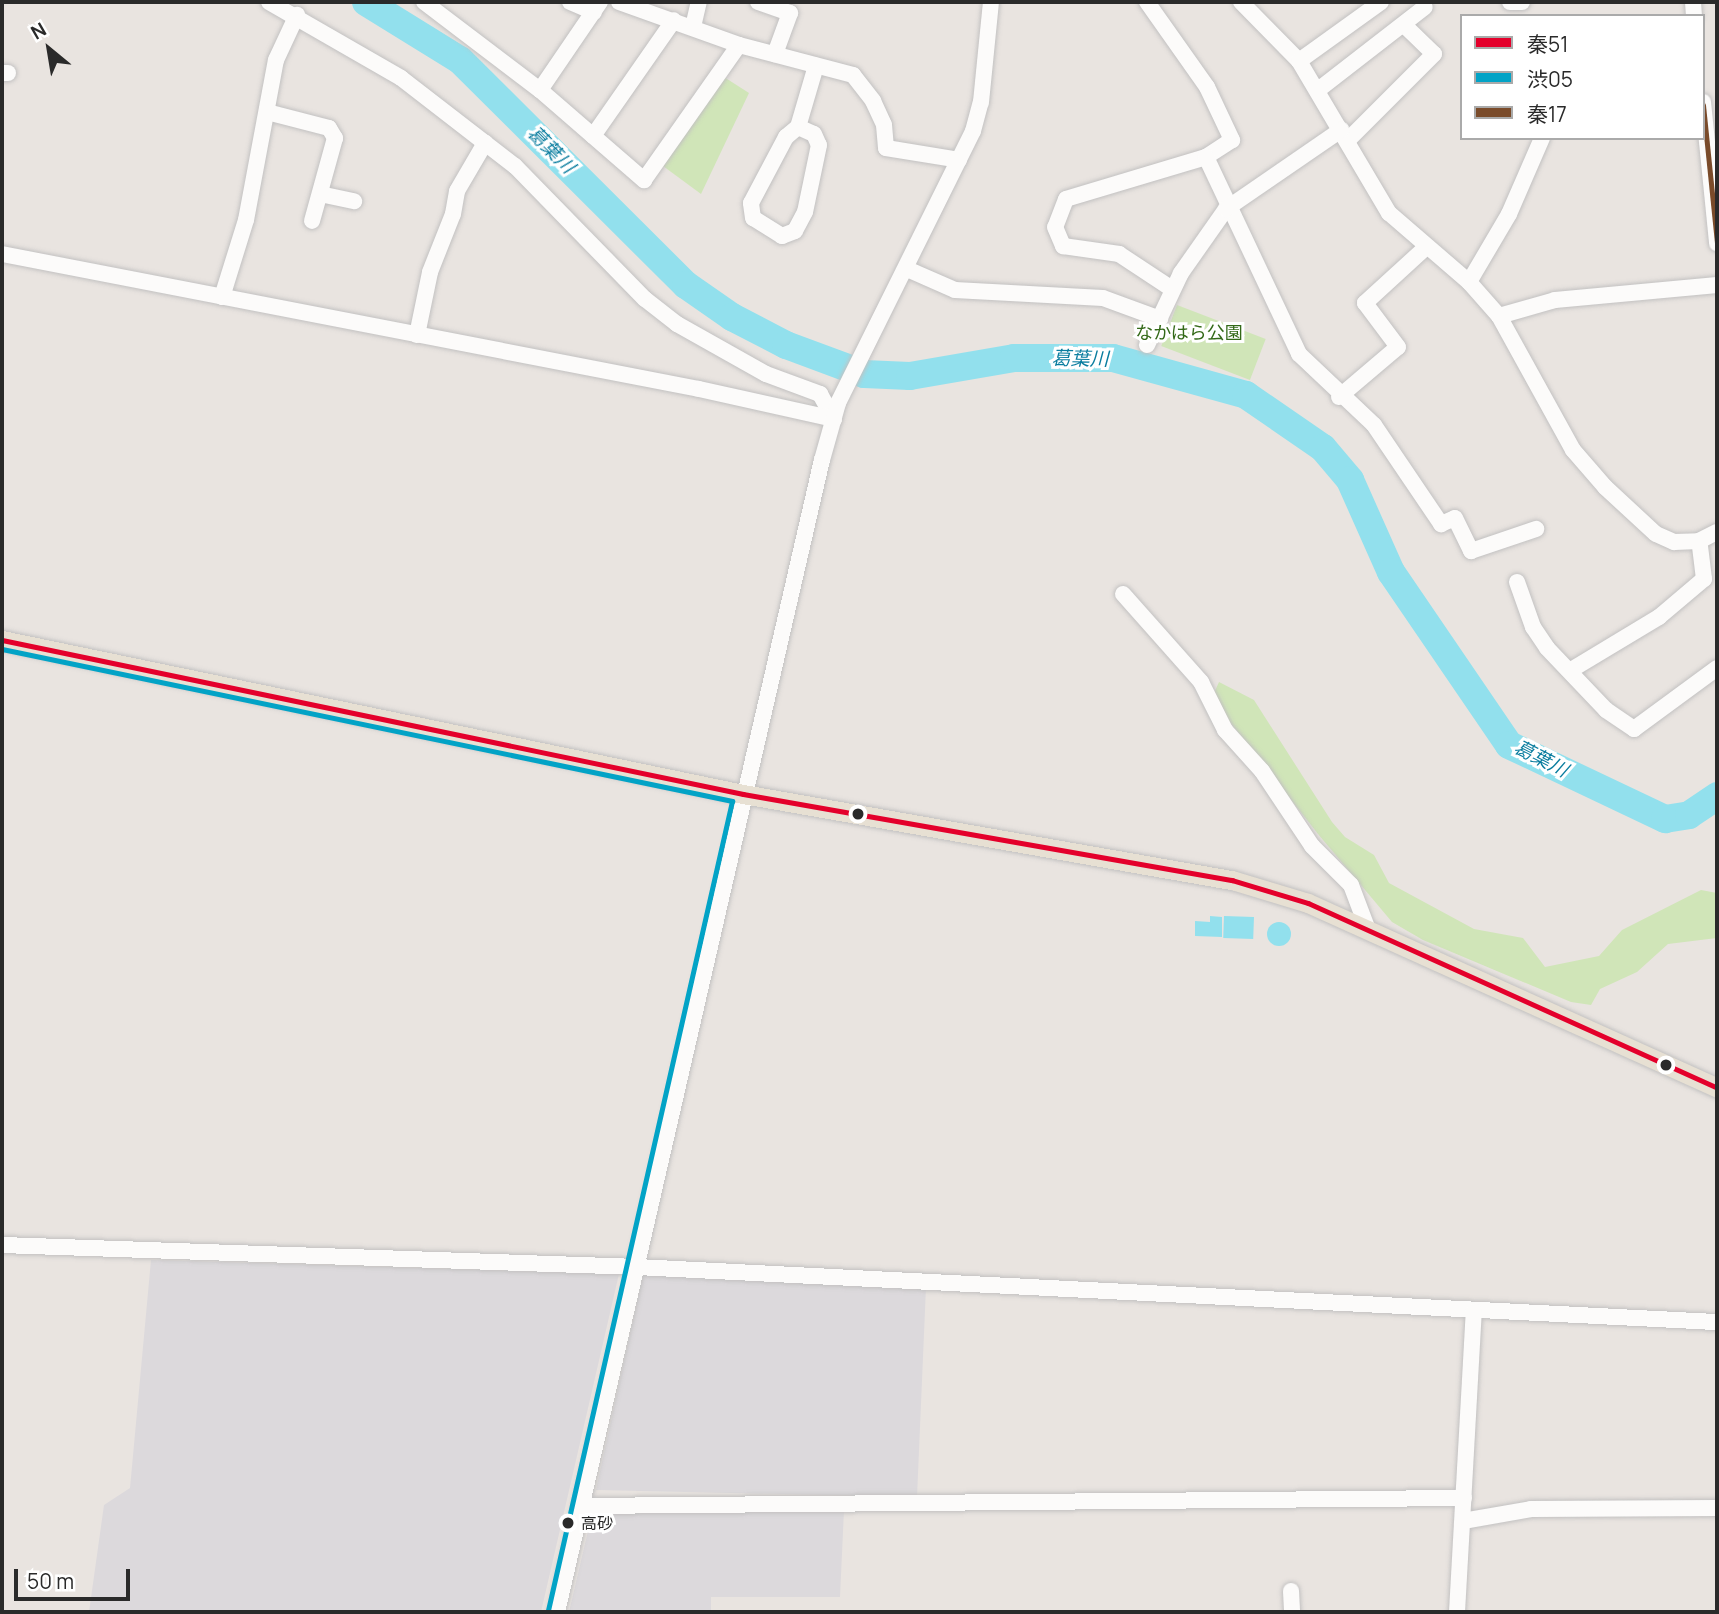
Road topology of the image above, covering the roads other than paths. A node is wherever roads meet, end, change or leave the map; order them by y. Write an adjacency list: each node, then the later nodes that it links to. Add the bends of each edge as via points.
1 (269, 2): 16 (street)
2 (570, 2): 13 (street)
3 (619, 2): 17 (street)
4 (699, 2): 19 (street)
5 (758, 2): 21 (street, via 790,13)
6 (991, 2): 35 (street, via 981,102)
7 (1147, 2): 34 (street, via 1207,87 1232,140)
8 (1241, 2): 15 (street)
9 (1381, 2): 22 (street)
10 (1510, 2): 11 (street)
11 (1522, 2)
12 (433, 4): 24 (street)
13 (597, 7): 24 (street)
14 (1425, 7): 18 (street)
15 (1261, 8): 22 (street)
16 (297, 15): 27 (street, via 276,60); 33 (street, via 401,78)
17 (674, 20): 19 (street); 30 (street)
18 (1404, 25): 25 (street); 31 (street, via 1434,54)
19 (693, 27): 20 (street)
20 (739, 45): 21 (street); 30 (street, via 644,180)
21 (775, 54): 23 (street)
22 (1299, 61): 25 (street)
23 (816, 66): 29 (street); 35 (street, via 853,75 884,125 886,148)
24 (540, 90): 30 (street)
25 (1318, 90): 31 (street)
26 (1705, 107): 28 (street)
27 (267, 112): 36 (street, via 329,128 335,138); 47 (street, via 246,220)
28 (1712, 126): 40 (street)
29 (798, 127): 29 (street, via 786,136 750,211 757,223 782,236 795,231 805,212 819,145 814,134)
30 (593, 136)
31 (1344, 136): 38 (street); 41 (street, via 1389,213)
32 (1541, 140): 44 (street, via 1509,214)
33 (485, 143): 50 (street, via 457,191 453,214 437,229); 53 (street, via 514,166 645,299 677,324 766,374 820,394)
34 (1206, 157): 38 (street); 46 (street, via 1073,196 1057,215 1055,227 1063,246 1119,254)
35 (959, 160): 43 (street)
36 (320, 194): 37 (street); 39 (street)
37 (354, 201)
38 (1226, 209): 46 (street); 52 (street, via 1299,354)
39 (313, 221)
40 (1717, 243)
41 (1425, 248): 44 (street); 52 (street, via 1365,303 1398,347)
42 (2, 254): 47 (street)
43 (907, 269): 49 (street, via 954,290 1103,298); 53 (street)
44 (1469, 282): 48 (street)
45 (1717, 285): 48 (street, via 1555,300)
46 (1172, 289): 49 (street)
47 (222, 297): 50 (street)
48 (1499, 316): 56 (street, via 1581,459 1656,534 1674,542)
49 (1160, 319): 51 (street)
50 (417, 335): 53 (street)
51 (1147, 345)
52 (1339, 397): 54 (street, via 1374,425 1441,524 1455,517 1471,551)
53 (836, 411): 62 (street)
54 (1536, 529)
55 (1717, 532): 56 (street)
56 (1699, 541): 61 (street, via 1704,579 1659,617)
57 (1517, 582): 61 (street, via 1533,627)
58 (1123, 594): 63 (street, via 1201,682 1225,730 1262,771 1312,846 1351,885)
59 (2, 640): 62 (main road)
60 (1717, 668): 61 (street, via 1634,729 1606,710)
61 (1571, 670)
62 (743, 794): 63 (main road, via 1232,880 1308,903); 66 (street)
63 (1368, 930): 64 (main road)
64 (1717, 1088)
65 (2, 1245): 66 (street)
66 (637, 1267): 67 (street); 70 (street)
67 (1474, 1311): 68 (street); 69 (street)
68 (1717, 1322)
69 (1464, 1498): 70 (street); 72 (street)
70 (581, 1506): 74 (street)
71 (1717, 1508): 72 (street, via 1531,1509)
72 (1463, 1521): 76 (street)
73 (1291, 1591): 75 (street)
74 (557, 1612)
75 (1292, 1612)
76 (1457, 1612)

